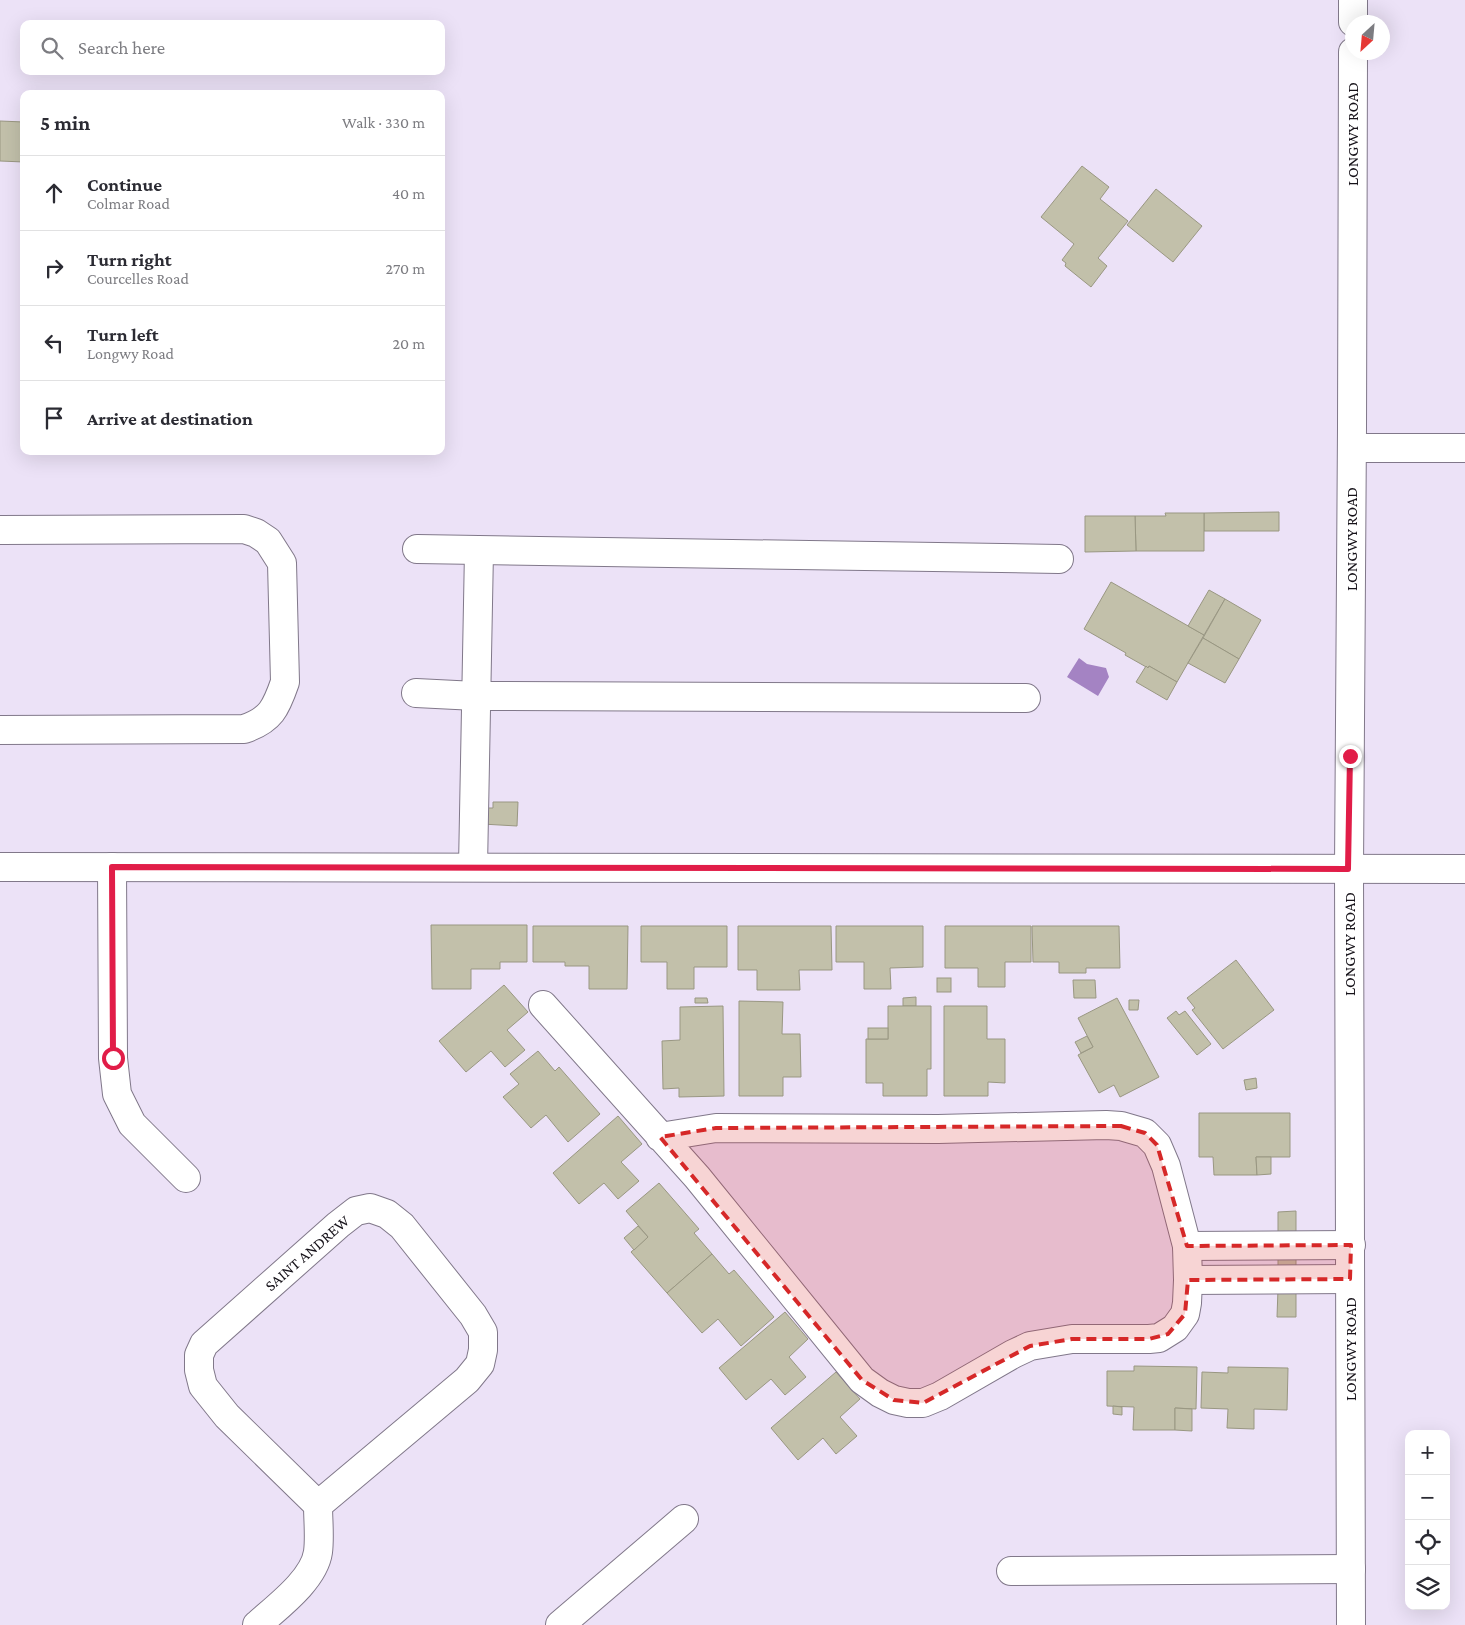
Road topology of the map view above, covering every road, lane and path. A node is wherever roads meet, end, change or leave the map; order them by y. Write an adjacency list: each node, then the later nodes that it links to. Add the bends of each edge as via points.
1 (1353, 0): 2 (street)
2 (1352, 15)
3 (1352, 60): 4 (street, LONGWY ROAD)
4 (1352, 448): 5 (street); 17 (street, LONGWY ROAD)
5 (1465, 448)
6 (0, 530): 13 (street, via 244,529 256,532 268,541 282,563 285,682 270,713 259,724 244,729)
7 (417, 550): 8 (street)
8 (479, 551): 9 (street); 11 (street)
9 (1059, 558)
10 (416, 693): 11 (street)
11 (476, 696): 12 (street); 16 (street)
12 (1026, 698)
13 (0, 730)
14 (0, 867): 15 (street)
15 (112, 867): 16 (street); 21 (street, via 113,1058 117,1094 132,1124)
16 (473, 867): 17 (street)
17 (1348, 869): 18 (street); 22 (street, LONGWY ROAD)
18 (1465, 869)
19 (543, 1005): 20 (street)
20 (660, 1137): 23 (street, via 716,1128 1121,1126 1145,1133 1157,1145 1166,1166); 25 (street, via 697,1177 862,1380 880,1393 908,1404 924,1403 940,1396 1030,1346 1072,1339 1159,1338 1168,1334 1184,1314)
21 (186, 1178)
22 (1351, 1245): 23 (street); 24 (street, LONGWY ROAD)
23 (1187, 1246): 25 (street)
24 (1350, 1279): 25 (street); 29 (street, LONGWY ROAD)
25 (1188, 1280)
26 (318, 1505): 26 (street, SAINT ANDREW, via 467,1380 480,1364 484,1350 483,1332 473,1315 402,1226 387,1214 370,1208 356,1211 338,1225 204,1344 199,1355 203,1386 227,1416); 30 (street, via 318,1553 311,1570 297,1589)
27 (684, 1519): 31 (street)
28 (1011, 1570): 29 (street)
29 (1351, 1570): 32 (street, LONGWY ROAD)
30 (257, 1625)
31 (560, 1625)
32 (1351, 1625)

